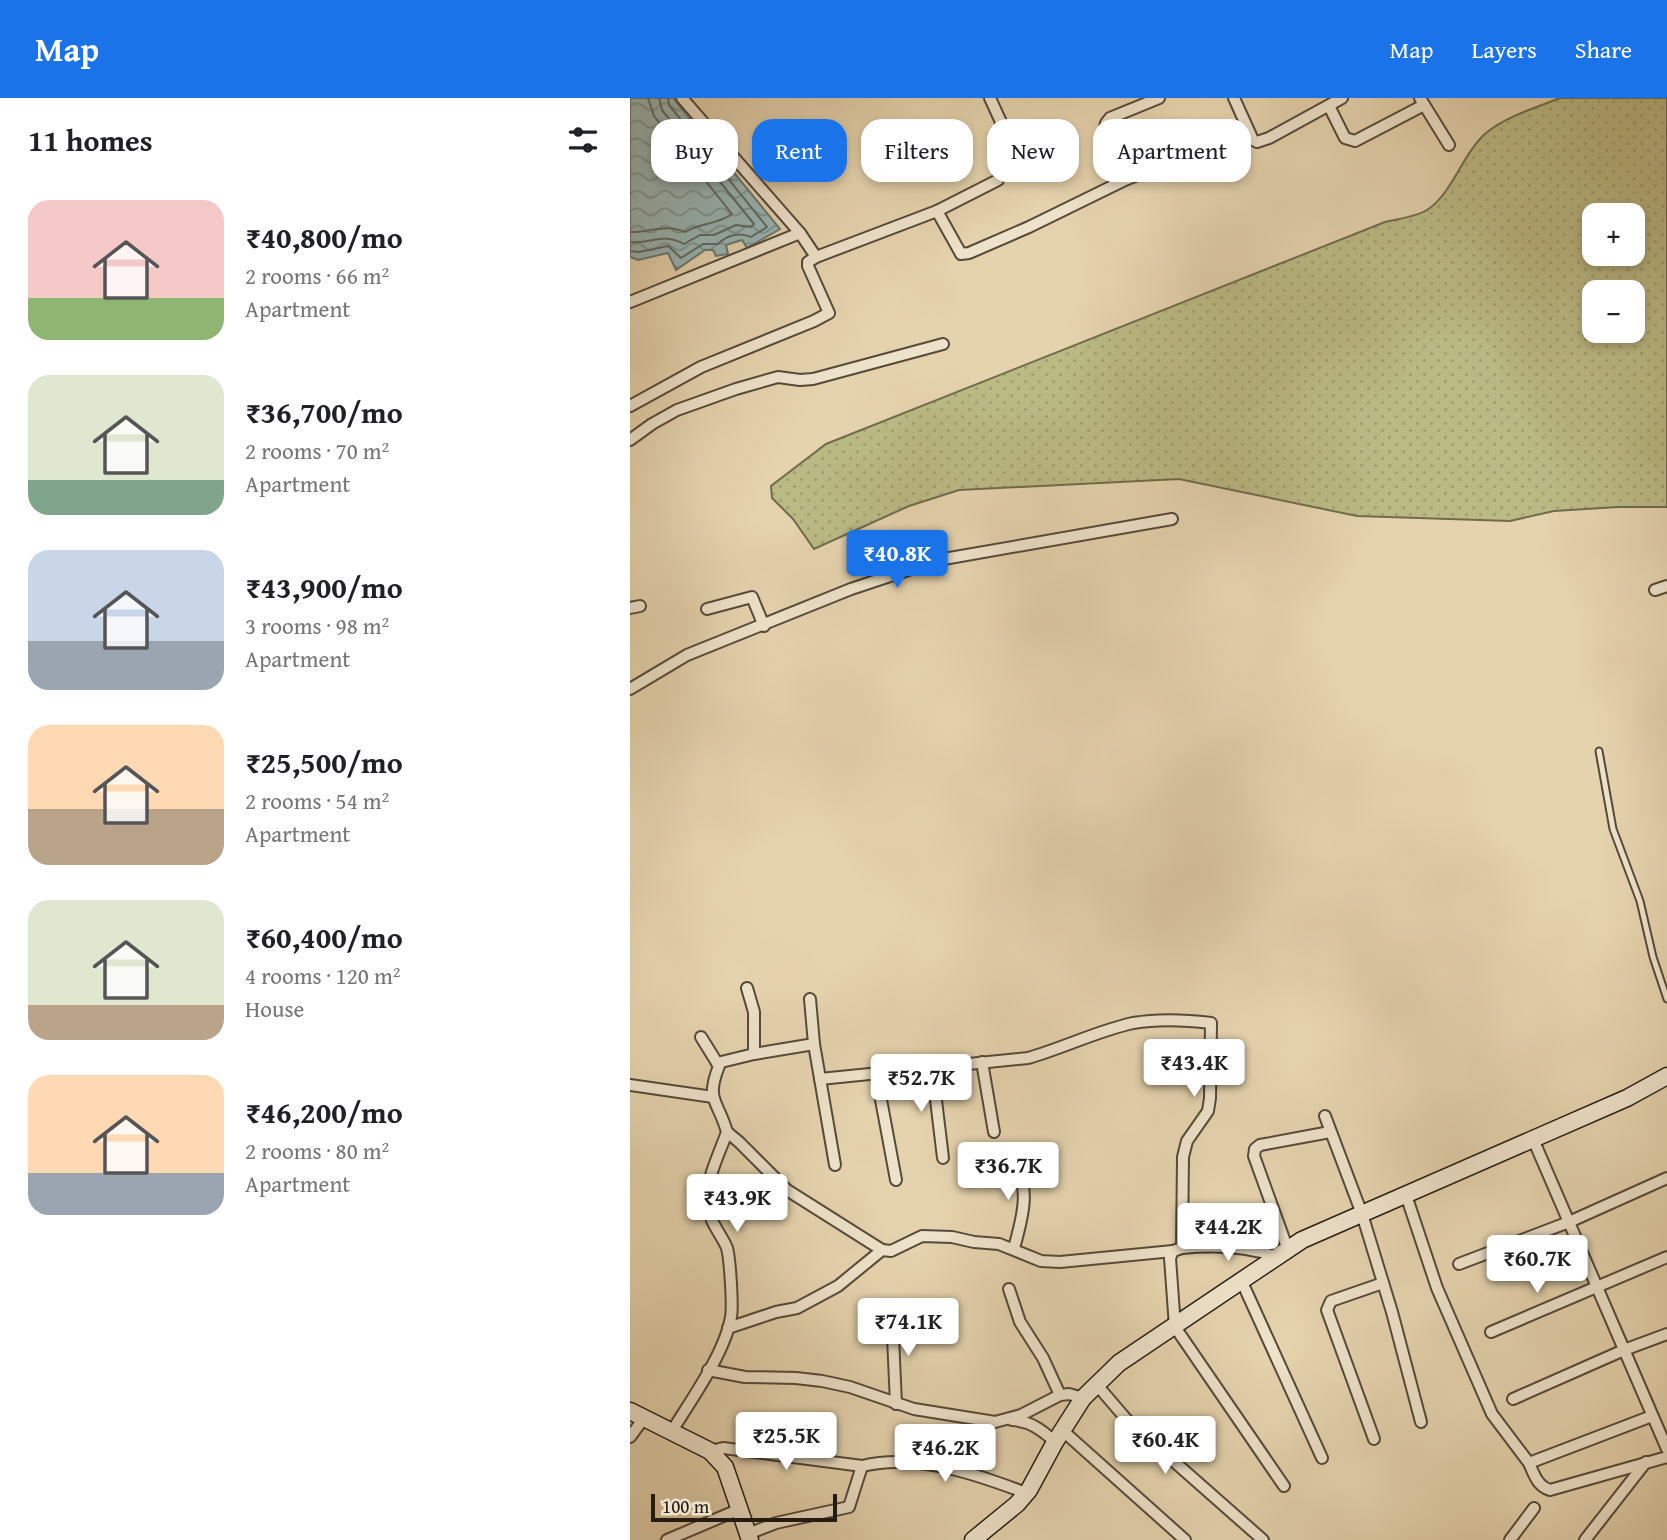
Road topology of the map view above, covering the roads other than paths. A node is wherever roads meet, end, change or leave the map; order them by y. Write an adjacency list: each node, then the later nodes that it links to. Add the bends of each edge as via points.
1 (681, 98): 16 (street)
2 (990, 98): 8 (street)
3 (1159, 98): 9 (street)
4 (1234, 98): 10 (street)
5 (1342, 98): 7 (street)
6 (1422, 101): 7 (street, via 1355,141 1345,138); 12 (street)
7 (1329, 106): 11 (street, via 1263,141)
8 (1000, 119)
9 (1109, 119)
10 (1243, 119)
11 (1251, 136)
12 (1449, 145)
13 (994, 182): 15 (street)
14 (1121, 182): 15 (street, via 969,253 961,254 956,248)
15 (936, 211): 17 (street)
16 (800, 233): 17 (street); 18 (street)
17 (816, 257): 20 (street, via 808,266 829,313 701,367)
18 (630, 302)
19 (943, 344): 21 (street, via 813,379 778,377 736,389 677,410)
20 (630, 406)
21 (630, 440)
22 (1172, 519): 26 (street, via 938,560 851,589)
23 (1667, 586): 24 (street)
24 (1655, 590)
25 (707, 609): 26 (street, via 752,597)
26 (764, 626): 27 (street, via 687,655)
27 (630, 689)
28 (1599, 751): 31 (lane, via 1613,829 1640,901)
29 (747, 988): 34 (street, via 754,1012)
30 (810, 999): 33 (street)
31 (1667, 999)
32 (701, 1037): 36 (street)
33 (814, 1044): 34 (street); 40 (street)
34 (754, 1054): 36 (street)
35 (982, 1062): 37 (street); 45 (street); 57 (street, via 1028,1058 1136,1023 1211,1023 1208,1111 1187,1141 1183,1157)
36 (717, 1063): 42 (street)
37 (932, 1067): 38 (street); 49 (street)
38 (876, 1073): 40 (street); 52 (street)
39 (1667, 1076): 47 (street)
40 (820, 1079): 50 (street)
41 (630, 1085): 42 (street)
42 (713, 1097): 44 (street)
43 (1325, 1116): 46 (street)
44 (727, 1132): 58 (street, via 786,1190); 68 (street, via 708,1188 708,1205 730,1264 732,1316)
45 (994, 1132)
46 (1331, 1132): 54 (street); 59 (street, via 1255,1149)
47 (1533, 1139): 53 (street); 55 (street)
48 (1016, 1156): 56 (street, via 1024,1179 1024,1205)
49 (943, 1158)
50 (835, 1165)
51 (1667, 1178): 55 (street)
52 (896, 1180)
53 (1406, 1195): 54 (street); 91 (street, via 1437,1288 1492,1414)
54 (1362, 1214): 59 (street); 63 (street)
55 (1569, 1222): 61 (street); 64 (street)
56 (1014, 1248): 57 (street, via 1041,1261 1060,1262); 58 (street, via 922,1236 891,1251)
57 (1177, 1249): 59 (street, via 1228,1247); 67 (street, via 1170,1258)
58 (882, 1250): 68 (street, via 838,1286 797,1308)
59 (1282, 1253): 62 (street)
60 (1667, 1257): 64 (street)
61 (1459, 1264)
62 (1242, 1282): 67 (street); 89 (street)
63 (1383, 1283): 81 (street); 85 (street, via 1331,1300 1327,1310)
64 (1596, 1287): 69 (street); 71 (street)
65 (1009, 1289): 74 (street, via 1017,1315)
66 (892, 1314): 77 (street)
67 (1175, 1327): 73 (street, via 1119,1363); 93 (street)
68 (728, 1328): 72 (street)
69 (1491, 1332)
70 (1667, 1334): 71 (street)
71 (1624, 1350): 76 (street); 79 (street)
72 (708, 1370): 77 (street, via 822,1381); 82 (street)
73 (1097, 1385): 75 (street); 101 (street, via 1127,1420)
74 (1060, 1395): 75 (street); 80 (street)
75 (1083, 1398): 83 (street)
76 (1513, 1399)
77 (895, 1404): 80 (street, via 983,1421)
78 (637, 1415): 82 (street); 84 (street)
79 (1652, 1416): 86 (street); 91 (street)
80 (1006, 1420): 83 (street, via 1023,1421)
81 (1422, 1422)
82 (672, 1431): 87 (street)
83 (1059, 1436): 94 (street); 100 (street)
84 (630, 1437)
85 (1374, 1439)
86 (1667, 1450)
87 (710, 1451): 92 (street, via 723,1448); 96 (street, via 725,1467)
88 (1667, 1457): 90 (street)
89 (1322, 1458)
90 (1646, 1462): 91 (street, via 1550,1490 1538,1482); 103 (street)
91 (1530, 1463)
92 (862, 1466): 94 (street, via 880,1461 934,1466); 97 (street, via 849,1507 776,1523)
93 (1284, 1486)
94 (1027, 1493): 98 (street)
95 (1534, 1508): 102 (street)
96 (740, 1509): 97 (street); 99 (street)
97 (749, 1537)
98 (977, 1539)
99 (667, 1540)
100 (1185, 1540)
101 (1263, 1540)
102 (1510, 1540)
103 (1585, 1540)

